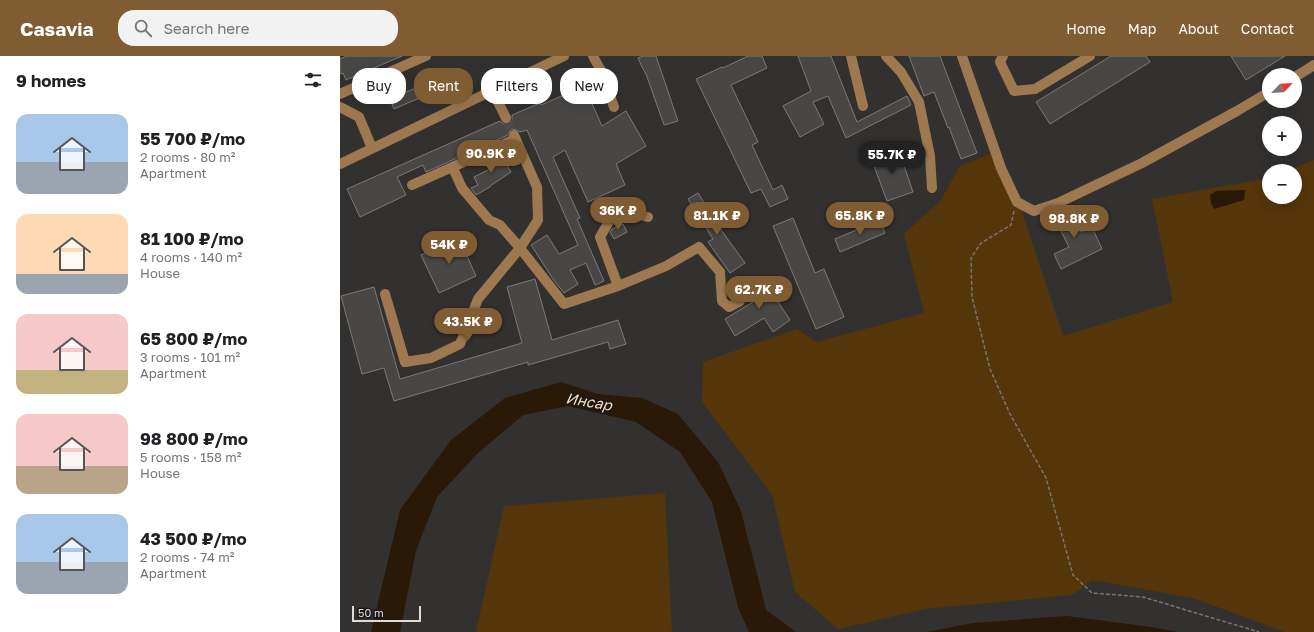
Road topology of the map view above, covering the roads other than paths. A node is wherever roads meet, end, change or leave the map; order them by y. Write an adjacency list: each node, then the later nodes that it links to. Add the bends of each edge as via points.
1 (426, 56): 12 (street)
2 (564, 56): 10 (street)
3 (593, 56): 18 (street, via 602,72)
4 (851, 56): 16 (street)
5 (886, 56): 24 (street, via 901,72 919,102 930,156)
6 (962, 56): 14 (street, via 1001,168 1017,202 1034,211 1058,203 1142,163)
7 (1003, 56): 8 (street, via 1000,62 1014,91 1036,89)
8 (1090, 56)
9 (1314, 65): 11 (street)
10 (539, 68)
11 (1302, 72)
12 (340, 94)
13 (481, 95): 20 (street)
14 (1262, 96)
15 (499, 104): 19 (street)
16 (862, 106)
17 (340, 107): 20 (street, via 359,116)
18 (614, 107)
19 (506, 118)
20 (372, 148): 21 (street)
21 (340, 164)
22 (453, 168): 23 (street); 26 (street, via 462,188 475,204 489,220 500,225); 26 (street, via 514,137 538,187 538,220)
23 (412, 185)
24 (932, 188)
25 (648, 217): 27 (street, via 632,213 611,218 600,237)
26 (520, 248): 27 (street, via 564,304); 28 (street, via 478,299 460,344 431,358 405,362)
27 (618, 286): 29 (street, via 666,266 699,247 720,272 722,301 729,307)
28 (385, 294)
29 (740, 301)

